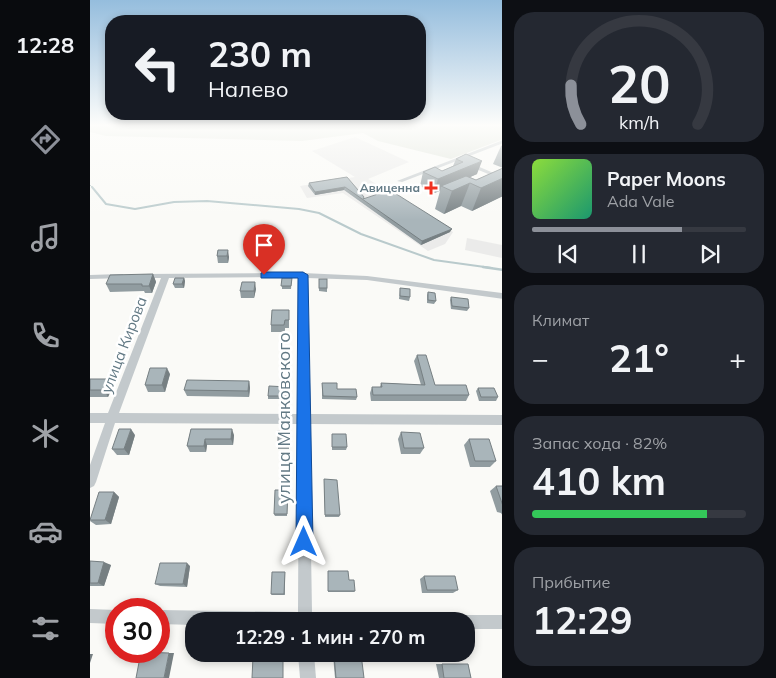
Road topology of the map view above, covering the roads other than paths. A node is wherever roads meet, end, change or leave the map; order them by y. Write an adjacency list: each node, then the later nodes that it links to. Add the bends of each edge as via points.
1 (462, 157): 2 (street)
2 (456, 159): 3 (street); 4 (street)
3 (502, 179)
4 (400, 181)
5 (303, 275): 8 (street); 10 (street, via 367,278); 13 (street, улица Маяковского)
6 (128, 276): 9 (street)
7 (138, 276): 8 (street)
8 (166, 276): 12 (street, улица Кирова)
9 (90, 277)
10 (502, 296)
11 (90, 418): 12 (street)
12 (112, 418): 13 (street); 15 (street, улица Кирова)
13 (303, 419): 14 (street); 16 (street, улица Маяковского)
14 (501, 422)
15 (90, 482)
16 (305, 612)
17 (90, 616): 18 (street)
18 (105, 616)
19 (170, 617): 20 (street)
20 (185, 618)
21 (475, 622): 22 (street)
22 (502, 622)
23 (307, 662): 24 (street)
24 (308, 678)

